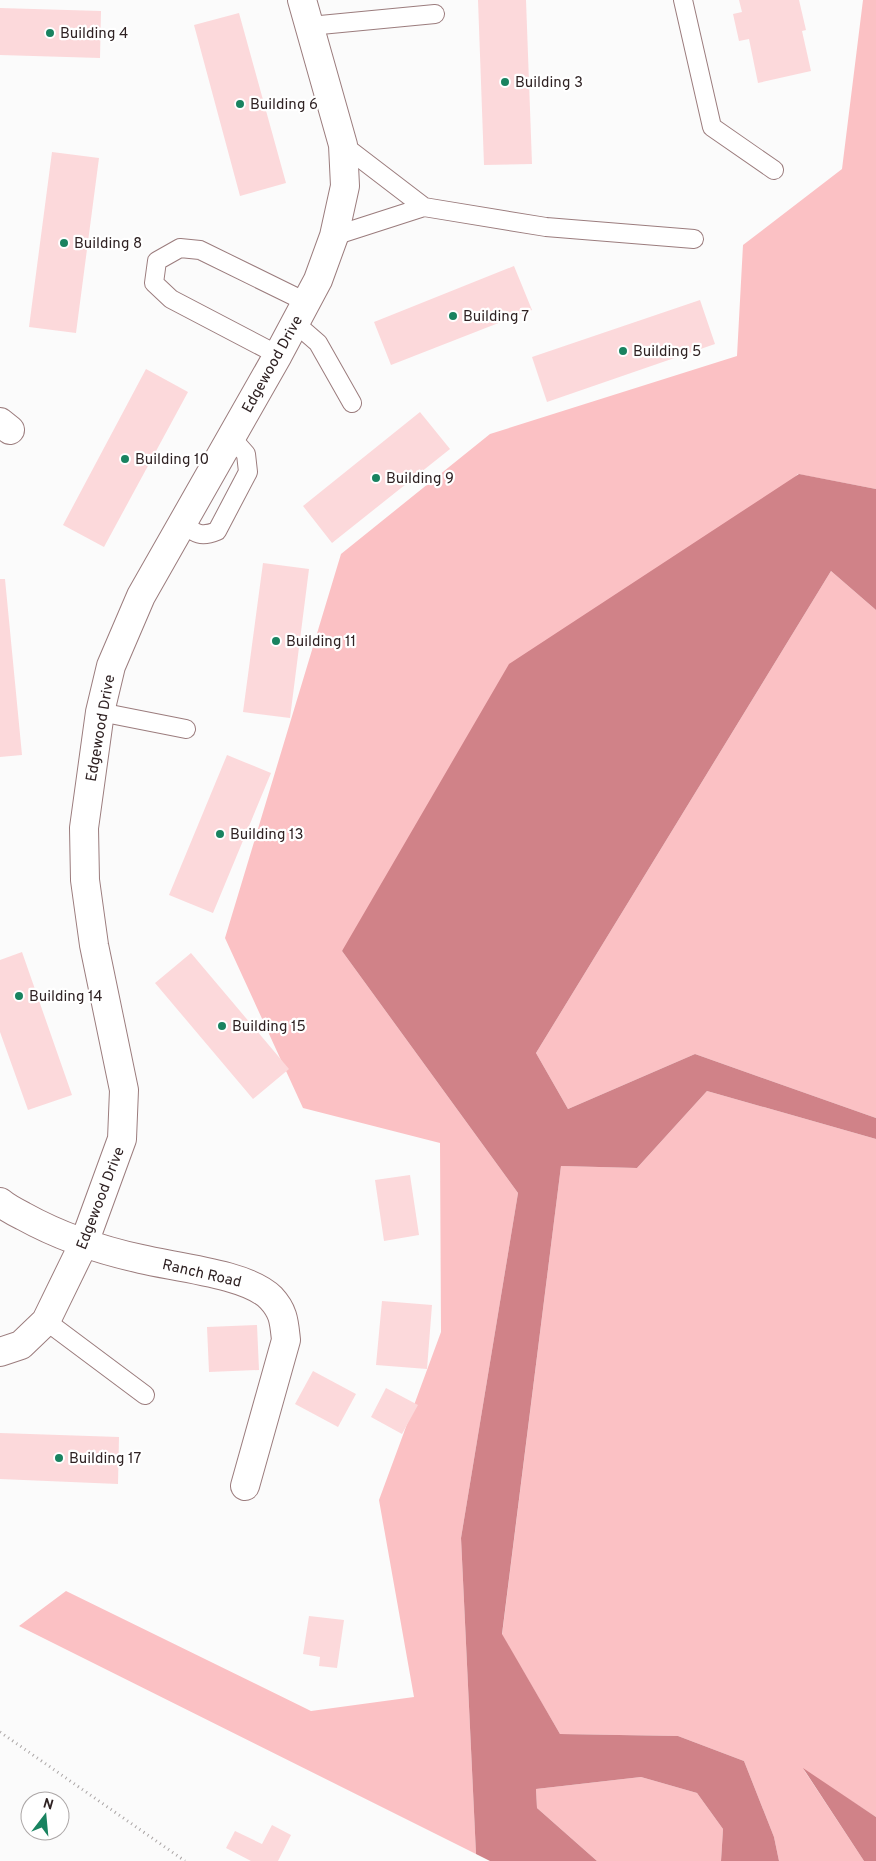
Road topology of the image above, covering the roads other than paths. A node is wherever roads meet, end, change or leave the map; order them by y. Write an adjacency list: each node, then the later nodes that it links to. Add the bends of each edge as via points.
1 (302, 0): 4 (street, Edgewood Drive)
2 (683, 0): 6 (lane, via 712,127)
3 (435, 14): 4 (lane)
4 (310, 26): 5 (street, Edgewood Drive)
5 (343, 145): 7 (lane); 8 (street, Edgewood Drive, via 345,186)
6 (774, 170)
7 (424, 207): 8 (lane); 9 (lane, via 546,226)
8 (334, 236): 10 (street, Edgewood Drive, via 318,280)
9 (694, 239)
10 (301, 312): 11 (street, Edgewood Drive); 11 (lane, via 200,250 180,248 157,261 154,283 171,300); 12 (lane)
11 (278, 355): 13 (street, Edgewood Drive, via 140,596 111,666)
12 (352, 403)
13 (100, 712): 14 (lane); 16 (street, Edgewood Drive, via 84,828 85,880 94,945 124,1090 122,1139)
14 (186, 729)
15 (0, 1202): 16 (street, Ranch Road, via 35,1223)
16 (84, 1243): 17 (street, Edgewood Drive); 20 (street, Ranch Road, via 248,1283 270,1297 284,1315 286,1340)
17 (46, 1321): 18 (street, Edgewood Drive, via 21,1344); 19 (lane)
18 (0, 1352)
19 (145, 1395)
20 (245, 1486)

